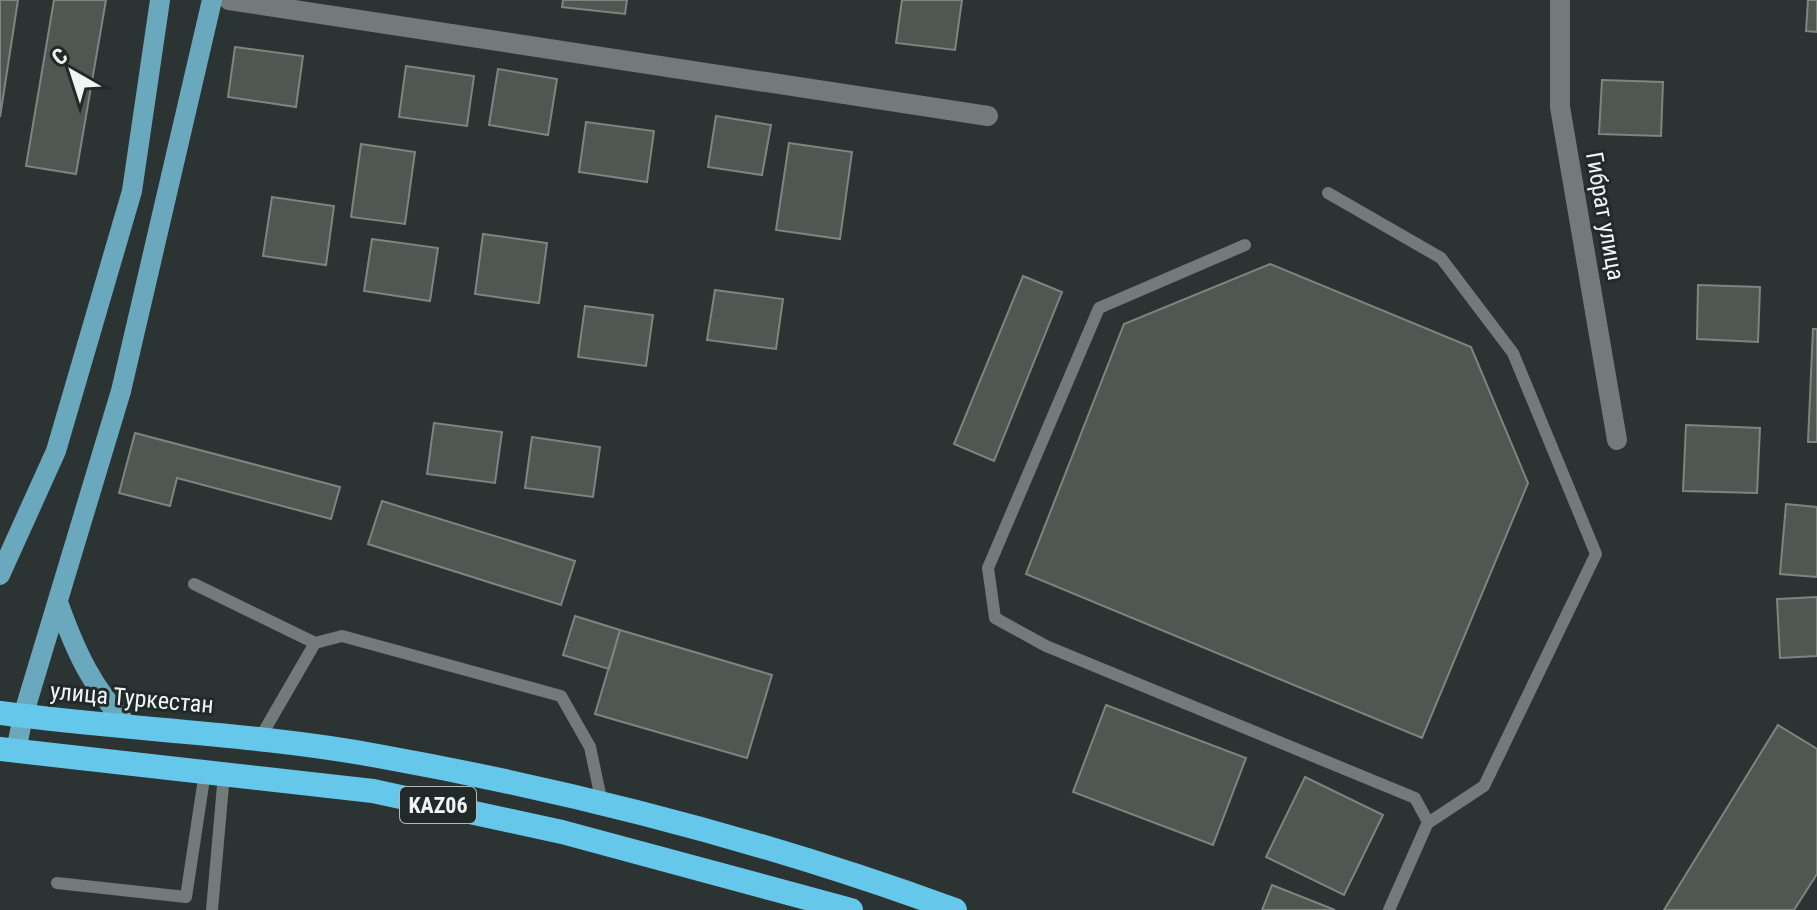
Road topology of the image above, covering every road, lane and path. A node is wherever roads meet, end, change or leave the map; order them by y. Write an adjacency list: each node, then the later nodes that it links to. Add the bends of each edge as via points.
1 (160, 0): 9 (main road, via 132,191 56,451)
2 (212, 0): 11 (main road, via 121,391)
3 (229, 0): 5 (street)
4 (1560, 0): 8 (street, Гибрат улица, via 1560,107)
5 (988, 116)
6 (1328, 193): 19 (lane, via 1441,258 1513,353 1596,554 1484,786)
7 (1245, 245): 19 (lane, via 1099,308 988,568 995,618 1046,646 1415,798)
8 (1617, 440)
9 (0, 575)
10 (194, 584): 12 (lane)
11 (59, 605): 13 (main road); 14 (main road, via 85,671)
12 (315, 643): 15 (lane); 18 (lane, via 342,636 561,696 590,747)
13 (12, 715): 14 (highway, улица Туркестан / KАZ06); 16 (main road)
14 (127, 725): 15 (highway, улица Туркестан / KАZ06)
15 (260, 738): 18 (highway, KАZ06, via 378,756)
16 (8, 750): 17 (highway, KАZ06)
17 (215, 773): 20 (lane, via 186,897); 21 (lane); 22 (highway, KАZ06, via 373,791 533,826)
18 (602, 806): 23 (highway, KАZ06, via 833,866)
19 (1428, 823): 24 (lane)
20 (57, 883)
21 (212, 910)
22 (851, 910)
23 (955, 910)
24 (1389, 910)

